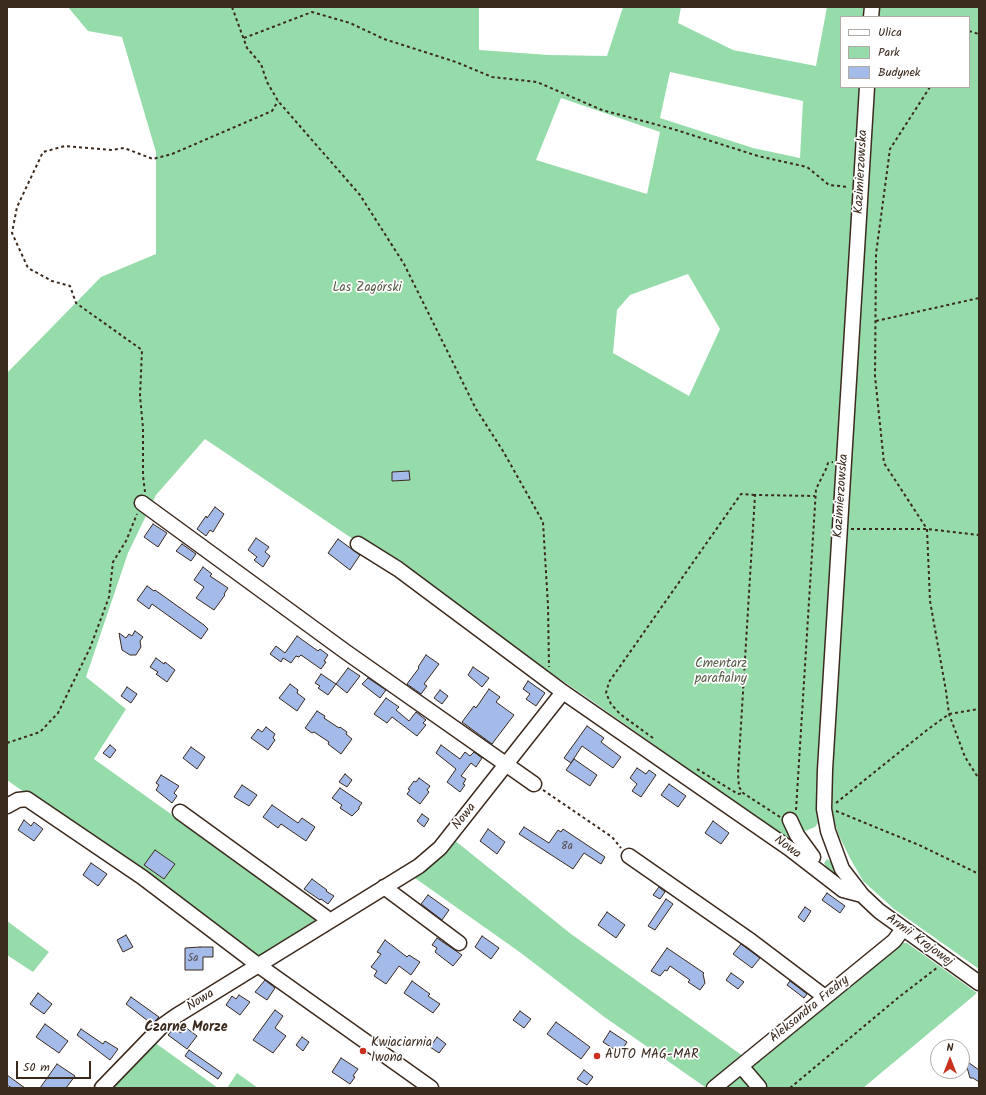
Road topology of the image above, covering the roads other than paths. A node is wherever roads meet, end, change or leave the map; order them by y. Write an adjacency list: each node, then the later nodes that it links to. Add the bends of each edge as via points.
1 (867, 88): 10 (street, Kazimierzowska, via 825,770 824,809)
2 (142, 503): 5 (street, via 346,652)
3 (358, 544): 4 (street, via 398,569)
4 (563, 692): 5 (street, Nowa); 12 (street, Nowa)
5 (506, 764): 6 (street); 13 (street, Nowa, via 440,848 419,866)
6 (534, 784)
7 (7, 806): 18 (street, via 18,800 27,799 142,877)
8 (180, 812): 15 (street, via 325,917)
9 (790, 820): 12 (street)
10 (833, 846): 12 (street, Nowa); 14 (street, Kazimierzowska, via 842,869)
11 (629, 856): 20 (street, via 751,941)
12 (810, 860): 14 (street, Nowa, via 843,890)
13 (384, 887): 15 (street, Nowa); 17 (street)
14 (862, 895): 16 (street, Armii Krajowej, via 879,912)
15 (328, 922): 18 (street, Nowa)
16 (903, 929): 19 (street, Armii Krajowej); 20 (street, Aleksandra Fredry, via 894,941)
17 (459, 943)
18 (258, 965): 23 (street, Nowa, via 167,1023); 24 (street)
19 (979, 983)
20 (825, 997): 21 (street, Aleksandra Fredry)
21 (741, 1066): 22 (street); 25 (street, Aleksandra Fredry)
22 (759, 1087)
23 (102, 1088)
24 (431, 1088)
25 (714, 1088)

